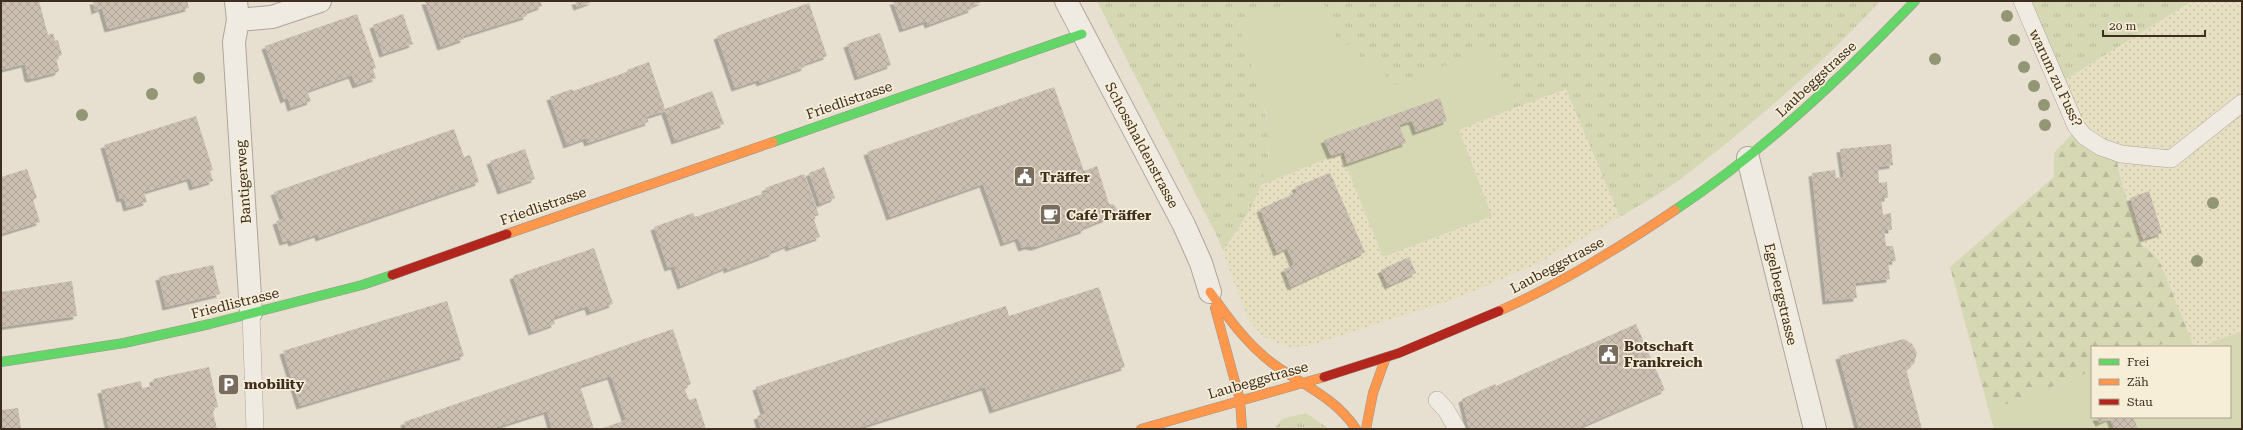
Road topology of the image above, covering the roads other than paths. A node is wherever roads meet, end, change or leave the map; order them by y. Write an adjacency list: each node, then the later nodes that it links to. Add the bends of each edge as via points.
1 (320, 1): 5 (street, Bantigerweg, via 272,17)
2 (1066, 1): 6 (street, Schosshaldenstrasse)
3 (1915, 1): 8 (street, Laubeggstrasse, via 1812,103)
4 (2022, 1): 7 (lane, warum zu Fuss?, via 2076,126 2084,136 2097,145 2121,154 2171,159)
5 (237, 10): 10 (street, Bantigerweg, via 234,42)
6 (1082, 34): 9 (street, Schosshaldenstrasse, via 1184,225 1201,263); 10 (street, Friedlistrasse, via 362,285)
7 (2242, 102)
8 (1748, 158): 11 (street, Laubeggstrasse, via 1652,227 1569,276 1463,328); 22 (street, Egelbergstrasse)
9 (1210, 292): 13 (street, Schosshaldenstrasse, via 1248,344); 14 (street, Schosshaldenstrasse)
10 (252, 313): 12 (street, Friedlistrasse, via 124,343); 16 (lane, Bantigerweg)
11 (1386, 357): 13 (street, Laubeggstrasse); 20 (street, via 1373,393)
12 (1, 362)
13 (1303, 383): 14 (street, Laubeggstrasse); 19 (street, Schosshaldenstrasse, via 1343,411)
14 (1240, 400): 17 (street, Laubeggstrasse); 18 (street, Schosshaldenstrasse)
15 (1436, 400): 21 (lane, via 1446,410)
16 (255, 429)
17 (1141, 429)
18 (1242, 429)
19 (1356, 429)
20 (1366, 429)
21 (1457, 429)
22 (1815, 429)

